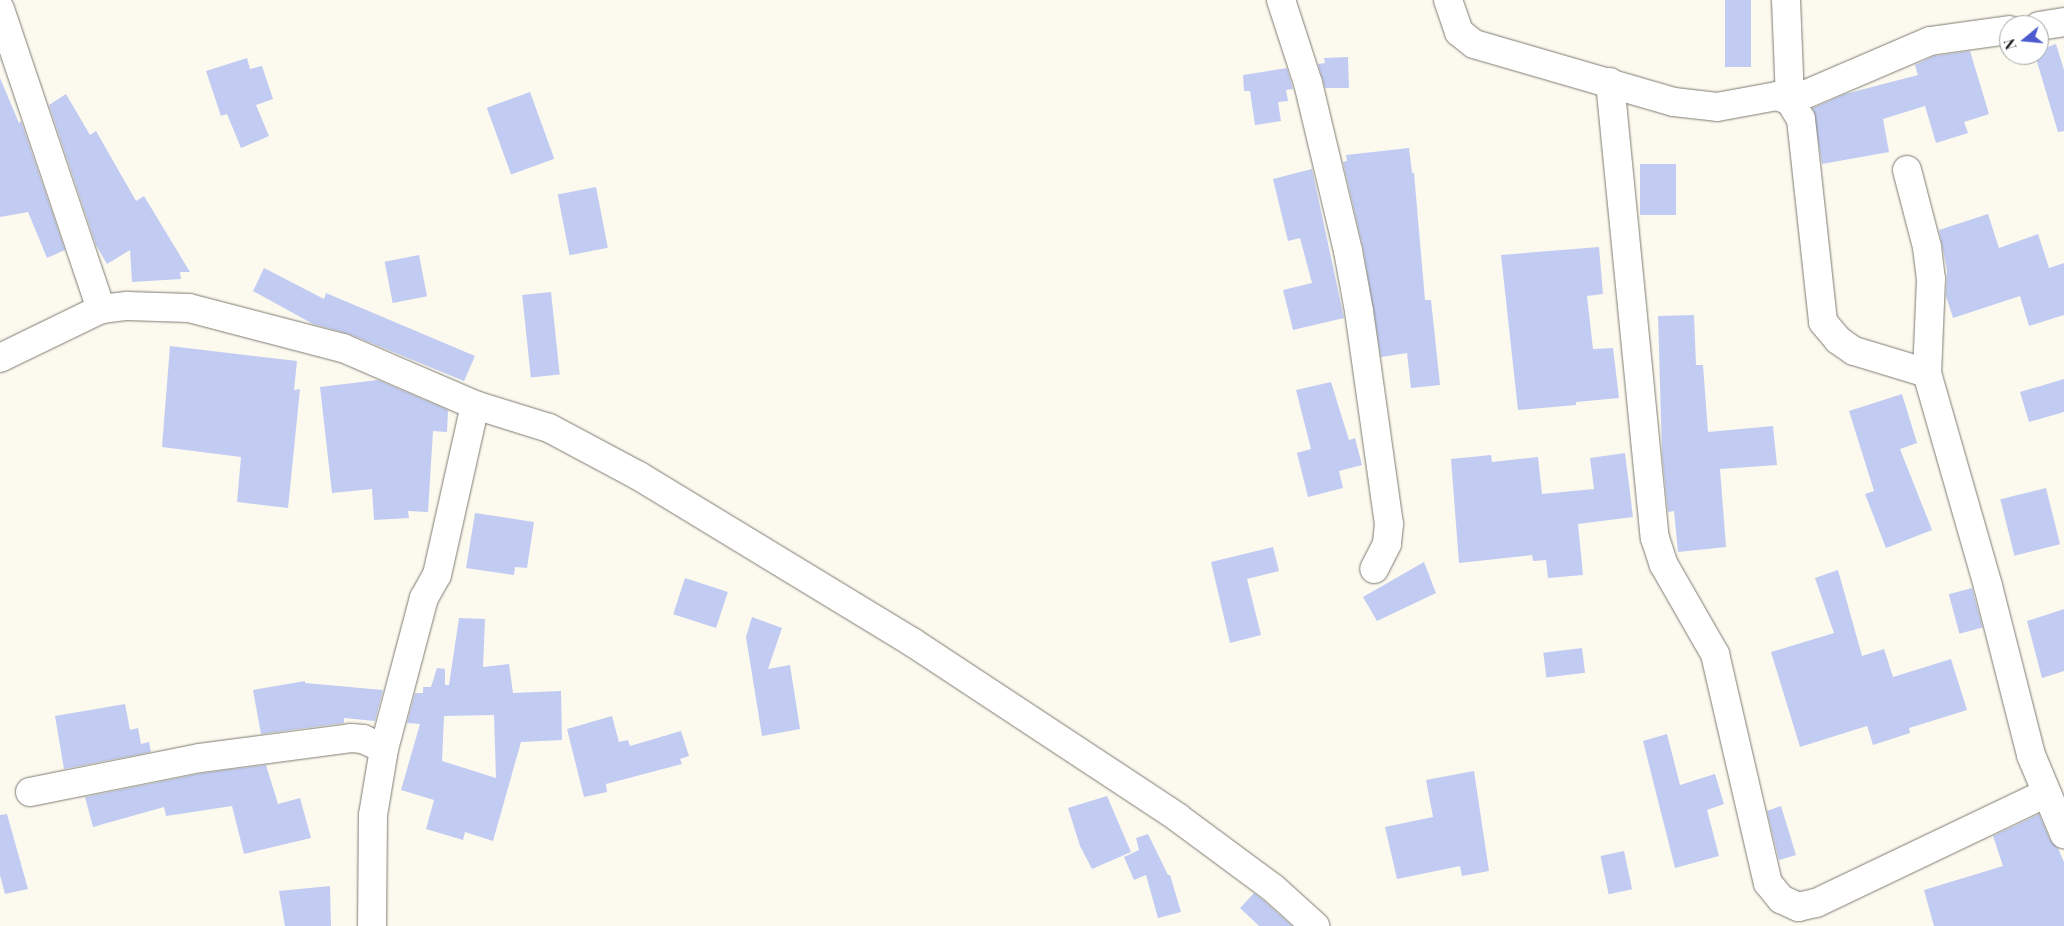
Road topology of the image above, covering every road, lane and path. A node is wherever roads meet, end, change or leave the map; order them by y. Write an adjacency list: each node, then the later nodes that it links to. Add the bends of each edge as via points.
1 (1280, 0): 15 (street, via 1308,83 1359,311 1389,524 1387,544)
2 (1448, 0): 8 (street, via 1459,32 1474,44)
3 (1786, 0): 9 (street)
4 (0, 10): 11 (street)
5 (2064, 22): 6 (street)
6 (2049, 24)
7 (1999, 31): 9 (street, via 1930,41)
8 (1610, 82): 9 (street, via 1698,106 1776,96); 18 (street, via 1655,538 1664,565 1715,654 1768,883 1781,899 1798,907 1816,904)
9 (1790, 101): 13 (street, via 1801,119 1823,322 1838,340 1854,351)
10 (1907, 170): 13 (street, via 1927,247 1931,279)
11 (101, 310): 12 (street); 14 (street, via 128,306 189,308 246,322 343,348)
12 (0, 358)
13 (1928, 373): 18 (street, via 2031,755)
14 (475, 405): 16 (street, via 437,574 424,598); 21 (street, via 549,428 604,456 912,642 1177,817 1273,888)
15 (1374, 569)
16 (384, 749): 17 (street, via 363,739 351,738 200,758); 20 (street, via 372,815)
17 (30, 792)
18 (2045, 794): 19 (street)
19 (2064, 834)
20 (372, 926)
21 (1315, 926)

